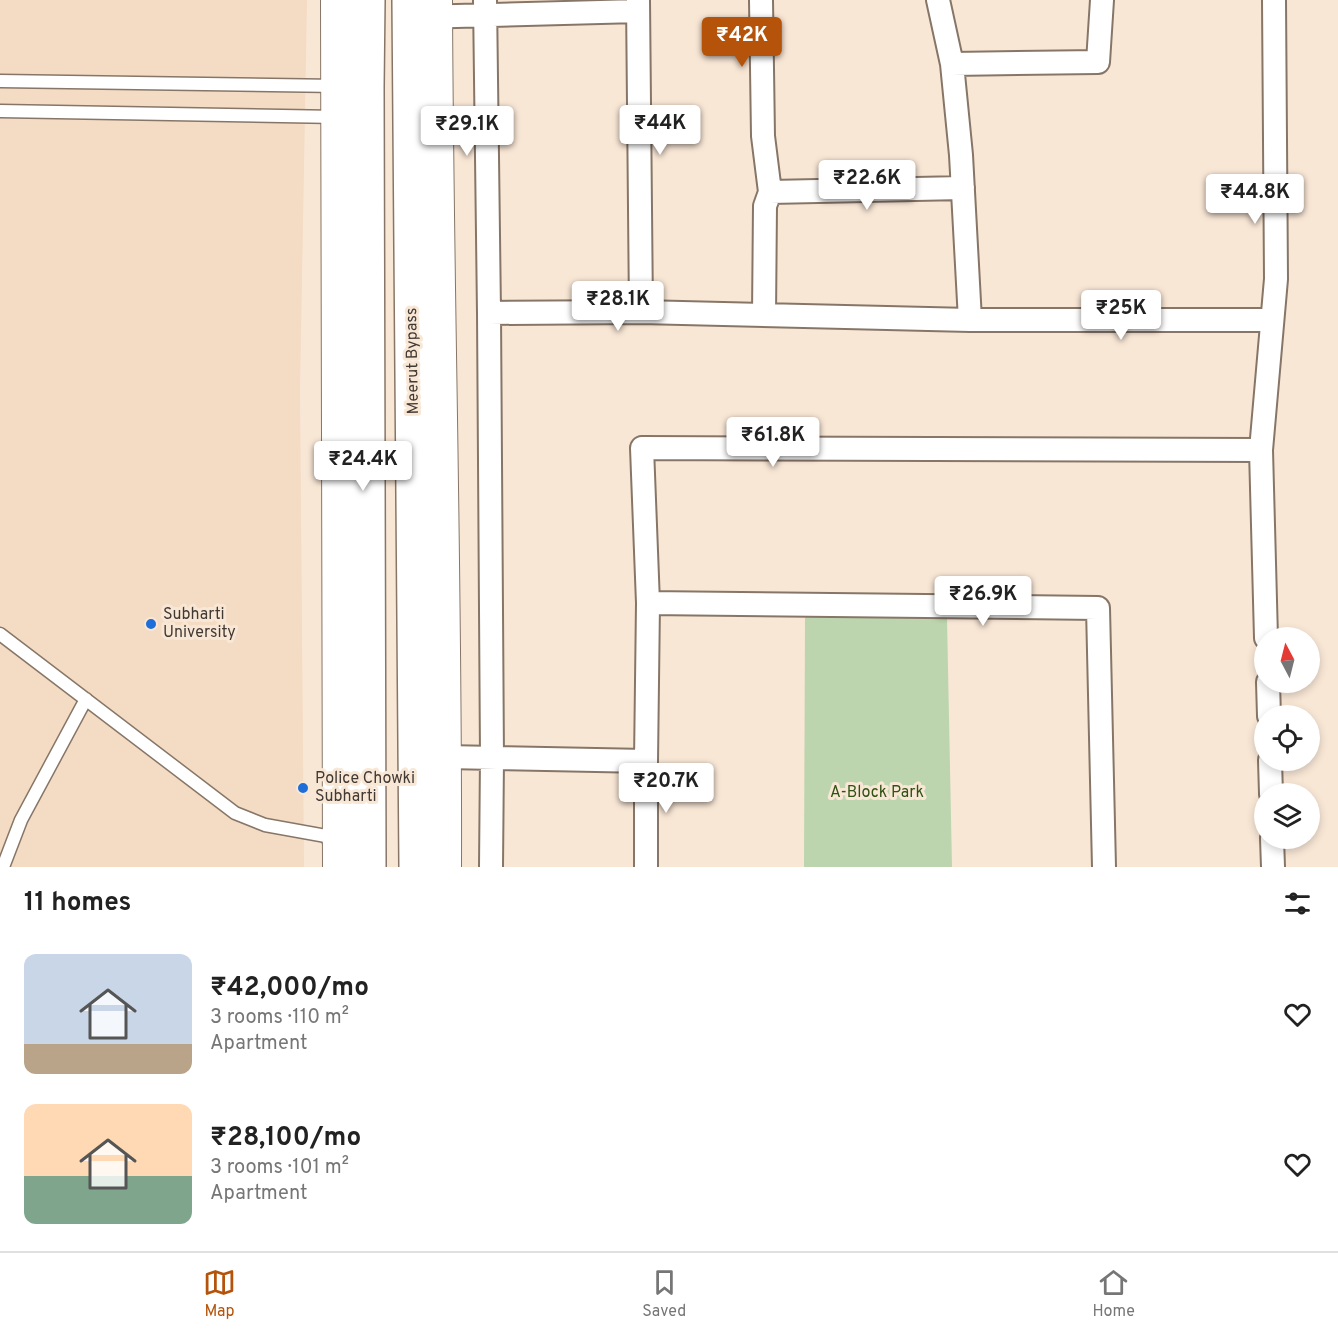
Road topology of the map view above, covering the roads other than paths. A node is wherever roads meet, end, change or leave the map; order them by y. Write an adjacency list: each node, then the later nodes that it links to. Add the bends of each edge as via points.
1 (337, 0): 12 (street)
2 (368, 0): 12 (highway)
3 (761, 0): 15 (street, via 763,136)
4 (938, 0): 10 (street)
5 (1102, 0): 10 (street, via 1098,62)
6 (1274, 0): 20 (street, via 1276,279)
7 (638, 6): 8 (street); 16 (street)
8 (485, 7): 9 (street); 17 (street)
9 (423, 8): 24 (highway, Meerut Bypass); 28 (street, via 436,142)
10 (952, 64): 14 (street)
11 (0, 81): 12 (lane)
12 (352, 101): 13 (lane); 23 (highway); 32 (street)
13 (0, 111)
14 (963, 188): 15 (street); 19 (street)
15 (770, 192): 18 (street, via 765,206)
16 (641, 312): 17 (street); 18 (street)
17 (489, 313): 29 (street)
18 (764, 315): 19 (street)
19 (970, 320): 20 (street)
20 (1272, 320): 21 (street)
21 (1261, 450): 22 (street, via 642,448); 25 (street)
22 (648, 603): 30 (street); 38 (street, via 1098,608)
23 (369, 624): 24 (highway); 32 (highway)
24 (415, 624): 34 (highway, Meerut Bypass)
25 (1266, 627)
26 (0, 634): 27 (lane)
27 (86, 699): 32 (lane, via 235,813); 33 (lane, via 21,819)
28 (445, 757): 29 (street); 35 (street)
29 (492, 758): 30 (street); 36 (street)
30 (646, 760): 37 (street)
31 (1272, 849): 39 (street)
32 (354, 853)
33 (3, 867)
34 (416, 867)
35 (445, 867)
36 (491, 867)
37 (646, 867)
38 (1104, 867)
39 (1273, 867)

